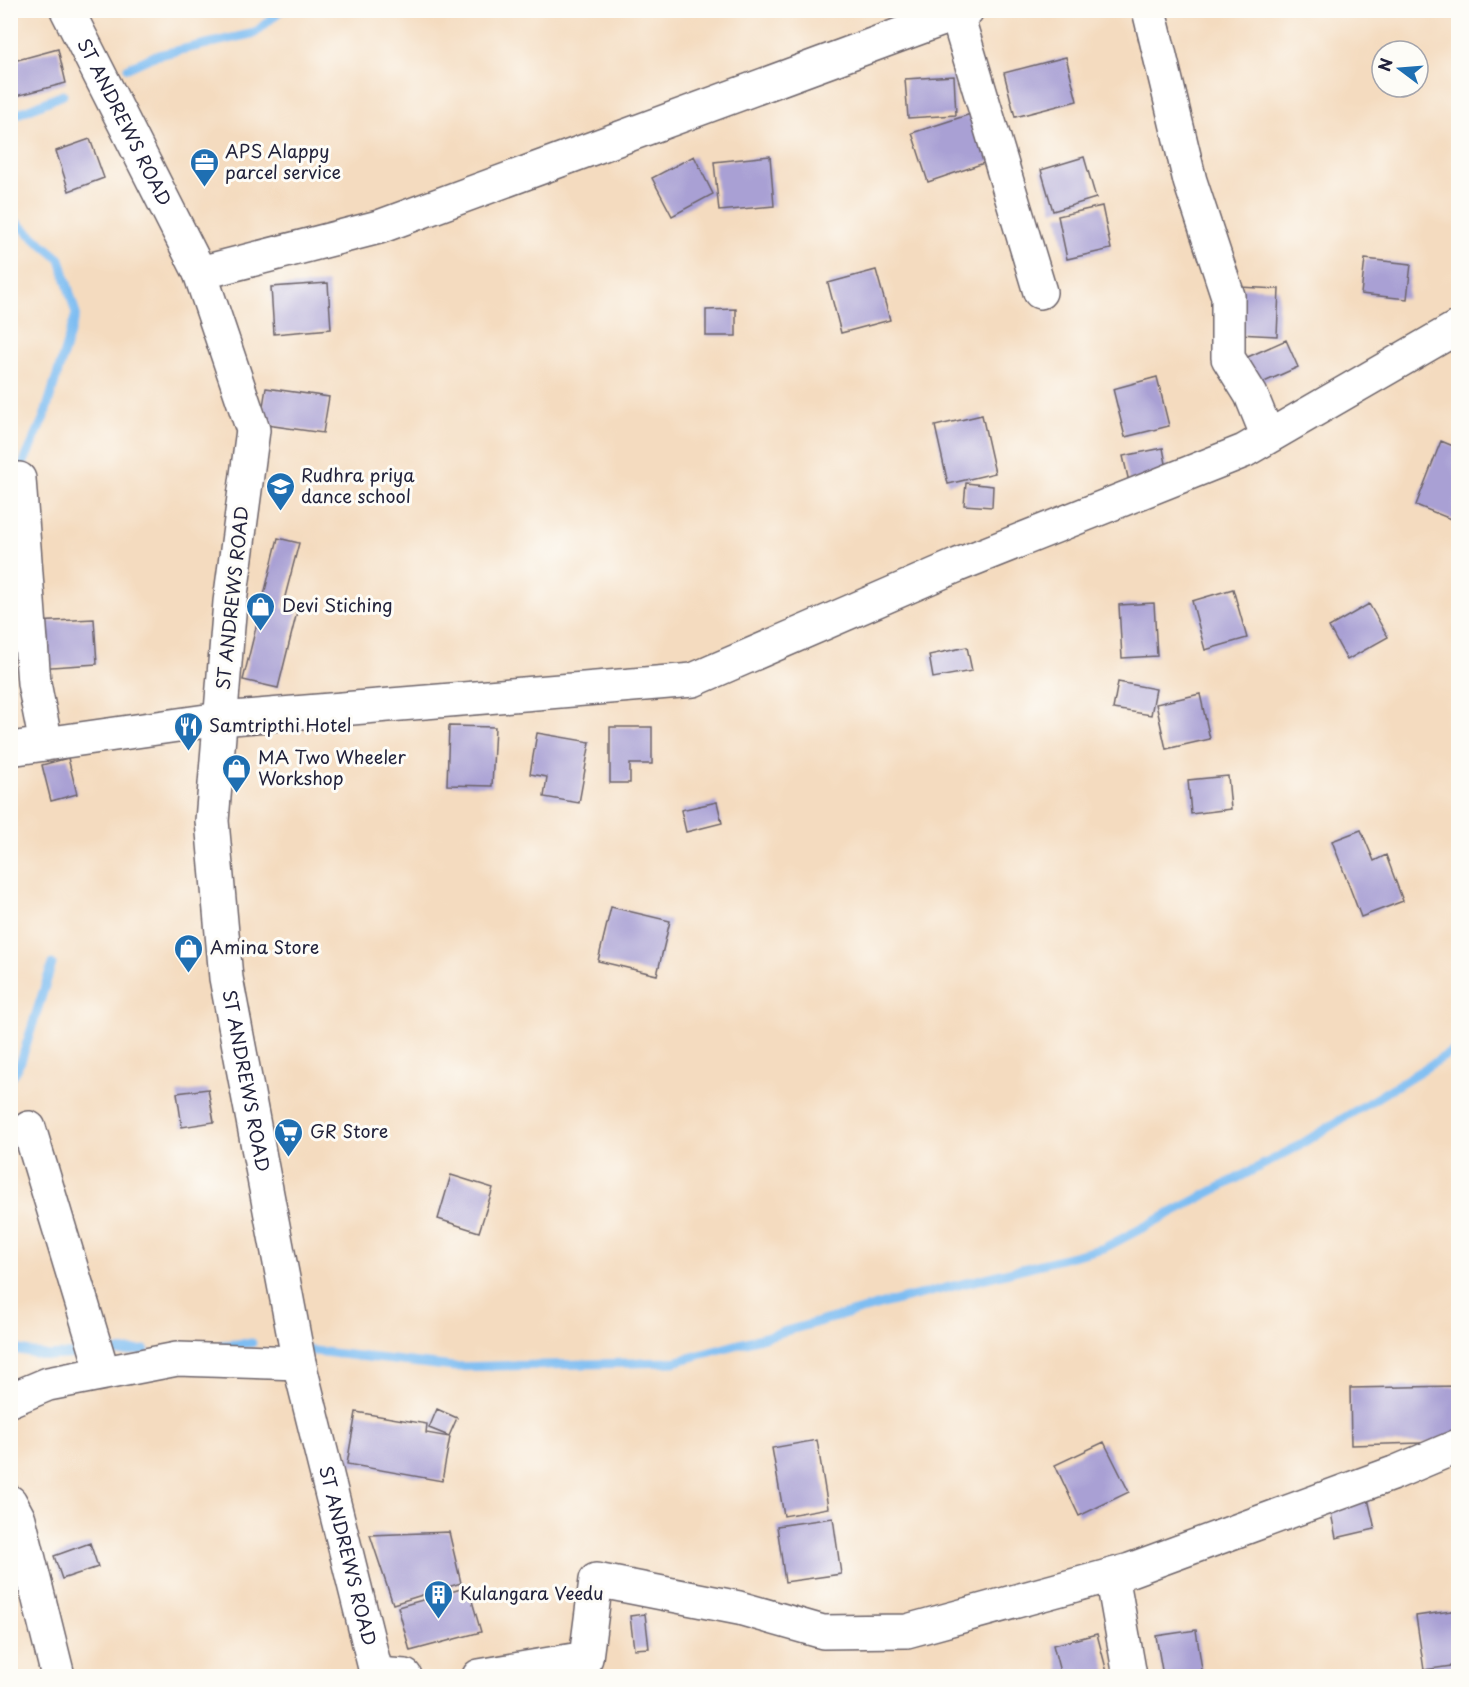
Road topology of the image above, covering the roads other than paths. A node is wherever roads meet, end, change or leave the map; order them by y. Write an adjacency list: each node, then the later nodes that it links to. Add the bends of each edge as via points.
1 (67, 10): 4 (street, ST ANDREWS ROAD)
2 (1149, 10): 7 (street, via 1190,181 1228,296 1228,358 1251,395)
3 (962, 13): 4 (street, via 379,227); 5 (street)
4 (200, 273): 9 (street, ST ANDREWS ROAD, via 253,430 230,602)
5 (1040, 292)
6 (1458, 327): 7 (street)
7 (1268, 437): 9 (street, via 1244,451 958,565 693,680)
8 (19, 479): 10 (street, via 34,683)
9 (220, 719): 10 (street); 13 (street, ST ANDREWS ROAD, via 212,821 226,978)
10 (46, 744): 11 (street)
11 (10, 749)
12 (29, 1128): 14 (street)
13 (299, 1363): 14 (street, via 177,1359); 19 (street, ST ANDREWS ROAD)
14 (103, 1373): 15 (street, via 48,1384)
15 (10, 1400)
16 (1458, 1446): 18 (street)
17 (10, 1502): 20 (street, via 19,1520)
18 (1112, 1575): 21 (street, via 907,1631 823,1632 739,1608 596,1580 586,1659); 22 (street)
19 (386, 1676)
20 (58, 1677)
21 (479, 1677)
22 (1130, 1677)

